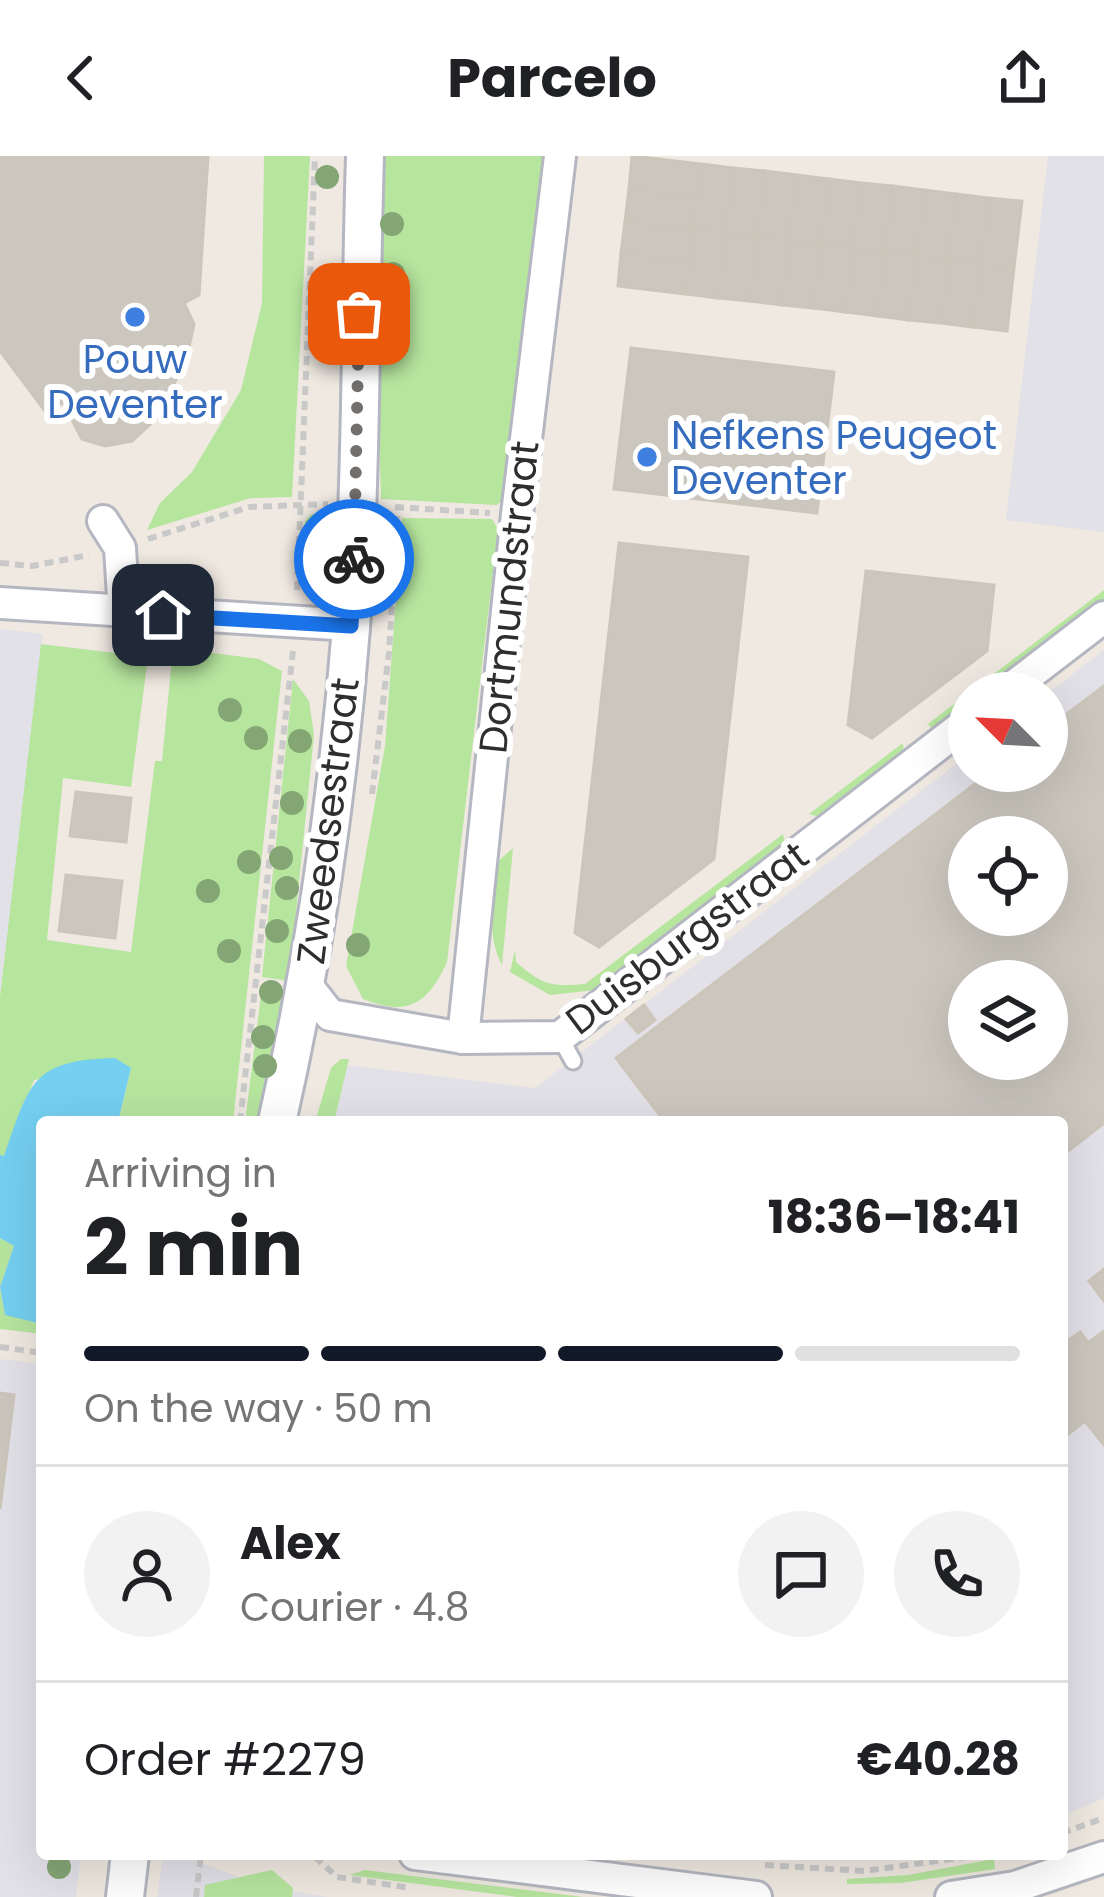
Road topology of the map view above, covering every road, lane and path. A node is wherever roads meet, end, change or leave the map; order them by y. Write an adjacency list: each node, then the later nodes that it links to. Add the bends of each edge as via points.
1 (365, 156): 4 (street, Zweedsestraat)
2 (560, 156): 5 (street, Dortmundstraat)
3 (302, 503): 4 (path)
4 (356, 504): 5 (path); 10 (street, Zweedsestraat)
5 (517, 514): 14 (street, Dortmundstraat)
6 (103, 521): 8 (street, via 120,548)
7 (0, 603): 8 (street)
8 (124, 613): 10 (street)
9 (1104, 617): 11 (street)
10 (351, 626): 13 (street, Zweedsestraat)
11 (1032, 672)
12 (948, 738): 14 (street, Duisburgstraat, via 566,1049)
13 (308, 987): 14 (street, Duisburgstraat, via 331,1015); 15 (street, Zweedsestraat)
14 (463, 1038)
15 (279, 1116)
16 (0, 1348): 17 (path)
17 (36, 1352)
18 (1104, 1818): 19 (path)
19 (1068, 1831)
20 (1104, 1857): 28 (street)
21 (129, 1860): 29 (street)
22 (200, 1860): 30 (path)
23 (317, 1860): 27 (path, via 337,1877)
24 (462, 1860): 31 (street)
25 (944, 1860): 26 (path, via 864,1871)
26 (762, 1865)
27 (412, 1888)
28 (1015, 1892): 32 (street)
29 (125, 1897)
30 (196, 1897)
31 (755, 1897)
32 (951, 1897)

